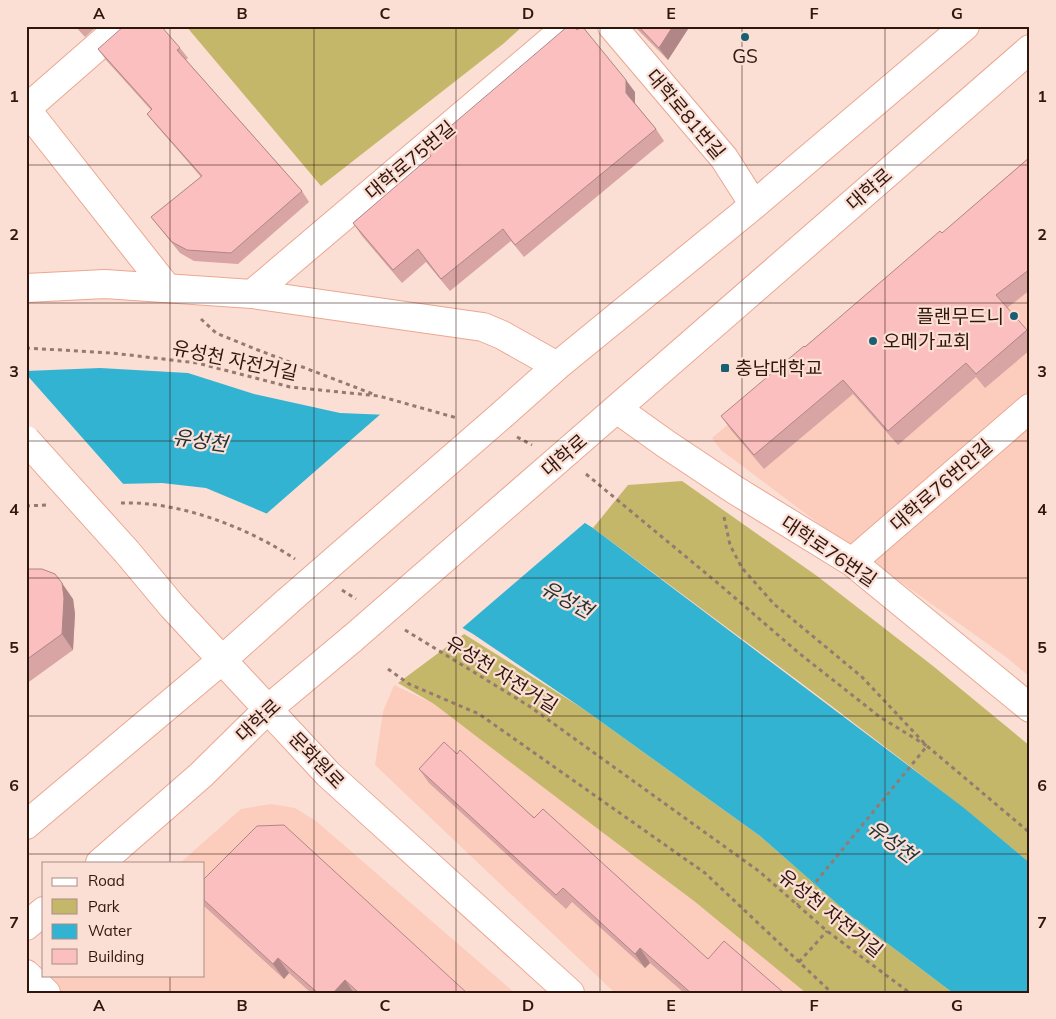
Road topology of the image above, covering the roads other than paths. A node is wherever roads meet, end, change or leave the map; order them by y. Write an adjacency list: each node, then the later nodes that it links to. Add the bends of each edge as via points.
1 (121, 26): 6 (street)
2 (568, 26): 10 (street, 대학로75번길)
3 (612, 26): 7 (street, 대학로81번길, via 724,158)
4 (965, 26): 7 (street)
5 (1030, 48): 13 (street, 대학로)
6 (26, 109): 9 (street)
7 (754, 205): 11 (street)
8 (26, 288): 9 (street, via 105,284)
9 (167, 288): 10 (street)
10 (252, 294): 11 (street, via 483,327)
11 (557, 366): 16 (street, bridge, via 509,425 288,600)
12 (1030, 408): 15 (street, 대학로76번안길)
13 (617, 409): 15 (street, 대학로76번길, via 735,490); 18 (street, 대학로, bridge)
14 (26, 440): 16 (street, 문화원로, bridge)
15 (852, 562): 17 (street, 대학로76번길)
16 (222, 660): 18 (street, 문화원로); 19 (street)
17 (1030, 708)
18 (268, 709): 20 (street, 대학로, via 201,774); 25 (street, 문화원로, via 328,774)
19 (26, 825)
20 (101, 862)
21 (42, 913): 22 (street)
22 (26, 926)
23 (26, 974): 24 (street)
24 (46, 993)
25 (570, 993)

